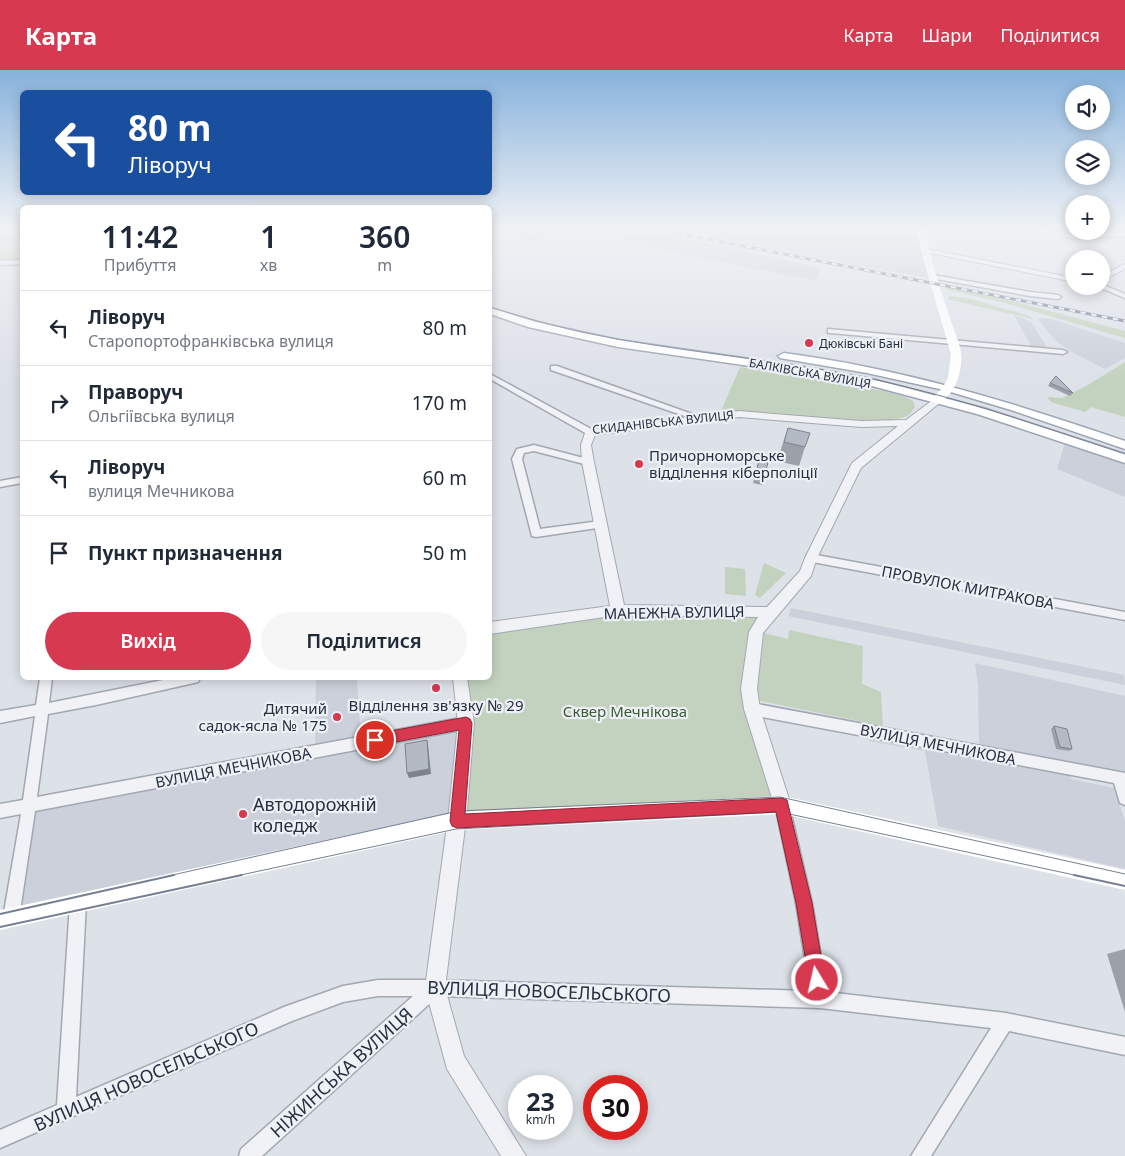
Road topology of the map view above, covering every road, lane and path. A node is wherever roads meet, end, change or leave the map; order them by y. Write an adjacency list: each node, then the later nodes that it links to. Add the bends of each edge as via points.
1 (933, 278): 2 (main road)
2 (934, 281): 5 (street); 9 (main road)
3 (1110, 290): 4 (street)
4 (1125, 296)
5 (1058, 297)
6 (492, 301): 13 (main road, БАЛКІВСЬКА ВУЛИЦЯ, via 599,331 825,362)
7 (492, 312): 14 (main road, БАЛКІВСЬКА ВУЛИЦЯ, via 523,323 598,340 834,375)
8 (831, 330): 9 (street)
9 (953, 343): 10 (street); 13 (main road, via 955,367)
10 (1062, 352)
11 (554, 368): 15 (street)
12 (492, 377): 17 (street, СКИДАНІВСЬКА ВУЛИЦЯ)
13 (948, 388): 14 (main road); 18 (main road, БАЛКІВСЬКА ВУЛИЦЯ)
14 (938, 400): 16 (street); 19 (main road, БАЛКІВСЬКА ВУЛИЦЯ)
15 (702, 419): 16 (street, СКИДАНІВСЬКА ВУЛИЦЯ, via 739,414 861,424); 17 (street, СКИДАНІВСЬКА ВУЛИЦЯ)
16 (910, 423): 24 (street, via 856,466)
17 (590, 432): 20 (street, via 586,445)
18 (1125, 445)
19 (1125, 459)
20 (588, 462): 23 (street); 23 (street, via 534,448 520,451 517,459 536,533)
21 (20, 480): 22 (street)
22 (0, 484)
23 (600, 525): 25 (street)
24 (812, 558): 26 (street, via 806,573); 27 (street, ПРОВУЛОК МИТРАКОВА)
25 (618, 610): 26 (street, МАНЕЖНА ВУЛИЦЯ); 28 (street, МАНЕЖНА ВУЛИЦЯ)
26 (770, 613): 32 (street, via 759,626 754,644 749,689)
27 (1125, 616)
28 (492, 628)
29 (46, 680): 33 (street)
30 (184, 680): 33 (street)
31 (460, 680): 35 (street)
32 (752, 709): 36 (street, ВУЛИЦЯ МЕЧНИКОВА); 38 (street)
33 (42, 710): 34 (street); 39 (street)
34 (0, 718)
35 (466, 723): 39 (street, ВУЛИЦЯ МЕЧНИКОВА); 41 (street)
36 (1122, 779): 37 (street)
37 (1125, 798)
38 (782, 805): 41 (main road); 42 (main road); 46 (street, via 804,903)
39 (29, 806): 40 (street, ВУЛИЦЯ МЕЧНИКОВА); 44 (street)
40 (0, 811)
41 (457, 821): 43 (main road); 45 (street)
42 (1125, 880)
43 (78, 903): 44 (main road); 49 (street)
44 (5, 919)
45 (435, 988): 46 (street, ВУЛИЦЯ НОВОСЕЛЬСЬКОГО); 49 (street, ВУЛИЦЯ НОВОСЕЛЬСЬКОГО, via 378,988 343,994); 51 (street, НІЖИНСЬКА ВУЛИЦЯ); 52 (street, via 455,1061)
46 (820, 1000): 47 (street, ВУЛИЦЯ НОВОСЕЛЬСЬКОГО)
47 (1006, 1022): 48 (street, ВУЛИЦЯ НОВОСЕЛЬСЬКОГО); 53 (street)
48 (1125, 1046)
49 (66, 1111): 50 (street, ВУЛИЦЯ НОВОСЕЛЬСЬКОГО)
50 (0, 1139)
51 (248, 1156)
52 (514, 1156)
53 (920, 1156)

